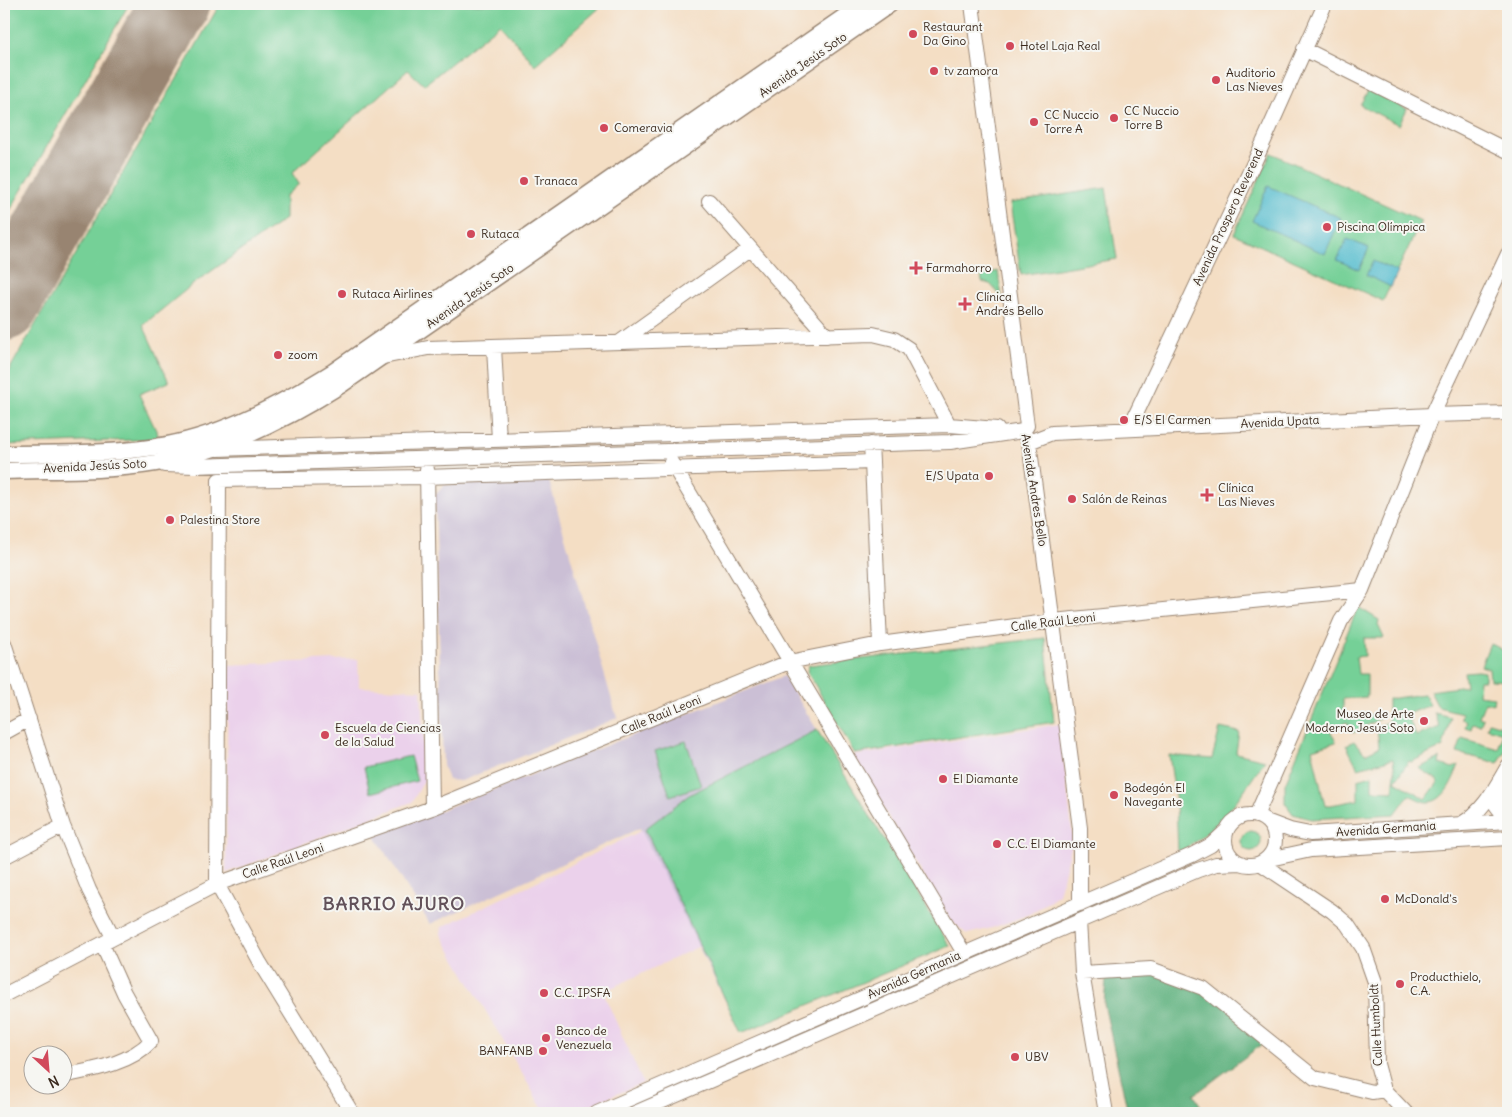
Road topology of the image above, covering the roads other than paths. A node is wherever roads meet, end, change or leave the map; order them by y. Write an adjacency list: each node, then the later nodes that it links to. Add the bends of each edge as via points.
1 (863, 4): 21 (main road, Avenida Jesús Soto, via 320,380 242,420)
2 (890, 4): 13 (main road, Avenida Jesús Soto)
3 (972, 4): 18 (street, Avenida Andres Bello)
4 (1325, 4): 5 (street, Avenida Prospero Reverend)
5 (1304, 49): 6 (street); 17 (street, Avenida Prospero Reverend)
6 (1508, 151)
7 (709, 202): 8 (street)
8 (750, 249): 10 (street); 11 (street)
9 (1508, 254): 15 (street)
10 (827, 336): 11 (street); 16 (street, via 873,334 894,339 909,350)
11 (620, 342): 12 (street)
12 (494, 347): 13 (street, via 428,348); 19 (street)
13 (382, 357): 22 (main road, Avenida Jesús Soto, via 292,414)
14 (1508, 413): 15 (street, Avenida Upata)
15 (1432, 415): 17 (street, Avenida Upata); 31 (street)
16 (949, 425): 18 (street); 19 (street)
17 (1129, 429): 18 (street, Avenida Upata)
18 (1026, 433): 20 (street, via 950,442); 32 (street, Avenida Andres Bello)
19 (499, 440): 22 (street)
20 (870, 444): 23 (street); 26 (street)
21 (168, 445): 22 (street); 24 (main road, Avenida Jesús Soto, via 107,451)
22 (208, 449): 27 (main road, Avenida Jesús Soto, via 170,461)
23 (666, 451): 25 (street); 28 (street)
24 (4, 454)
25 (428, 458): 27 (street, via 195,466); 30 (street)
26 (872, 462): 28 (street); 34 (street)
27 (146, 464): 29 (main road, Avenida Jesús Soto)
28 (673, 468): 30 (street); 35 (street)
29 (4, 471)
30 (425, 476): 39 (street); 49 (street, via 218,480)
31 (1362, 590): 32 (street, Calle Raúl Leoni); 40 (street, via 1341,621)
32 (1053, 621): 34 (street, Calle Raúl Leoni); 50 (street, Avenida Andres Bello, via 1080,828)
33 (4, 643): 36 (street)
34 (880, 644): 35 (street, Calle Raúl Leoni)
35 (789, 662): 39 (street, Calle Raúl Leoni); 53 (street)
36 (29, 719): 37 (street); 43 (street)
37 (4, 733)
38 (1505, 772): 41 (street, via 1496,805); 42 (street, via 1484,807)
39 (432, 808): 49 (street, Calle Raúl Leoni)
40 (1261, 818): 42 (street, Avenida Germania, via 1310,834); 44 (street, via 1241,817); 47 (street, via 1275,837 1273,850)
41 (1508, 821): 42 (street, Avenida Germania)
42 (1460, 824)
43 (63, 826): 46 (street); 52 (street)
44 (1228, 830): 48 (street, via 1227,849); 50 (street, Avenida Germania, via 1202,850)
45 (1508, 838): 47 (street, Avenida Germania, via 1311,850)
46 (4, 857)
47 (1262, 862): 48 (street); 57 (street, Calle Humboldt, via 1332,911 1347,924 1362,948 1375,982 1377,1064)
48 (1241, 863): 51 (street, Avenida Germania, via 1208,866)
49 (217, 884): 52 (street, Calle Raúl Leoni); 58 (street, via 260,963)
50 (1080, 904): 53 (street, Avenida Germania)
51 (1079, 921): 54 (street); 60 (street, Avenida Germania)
52 (108, 941): 55 (street, Calle Raúl Leoni); 56 (street, via 124,993 151,1041 121,1060)
53 (964, 953): 59 (street, Avenida Germania)
54 (1082, 973): 57 (street, via 1151,969 1203,988 1315,1078 1372,1092); 61 (street)
55 (4, 995)
56 (72, 1074)
57 (1384, 1090): 62 (street, Calle Humboldt)
58 (352, 1113)
59 (596, 1113)
60 (635, 1113)
61 (1106, 1113)
62 (1406, 1113)

